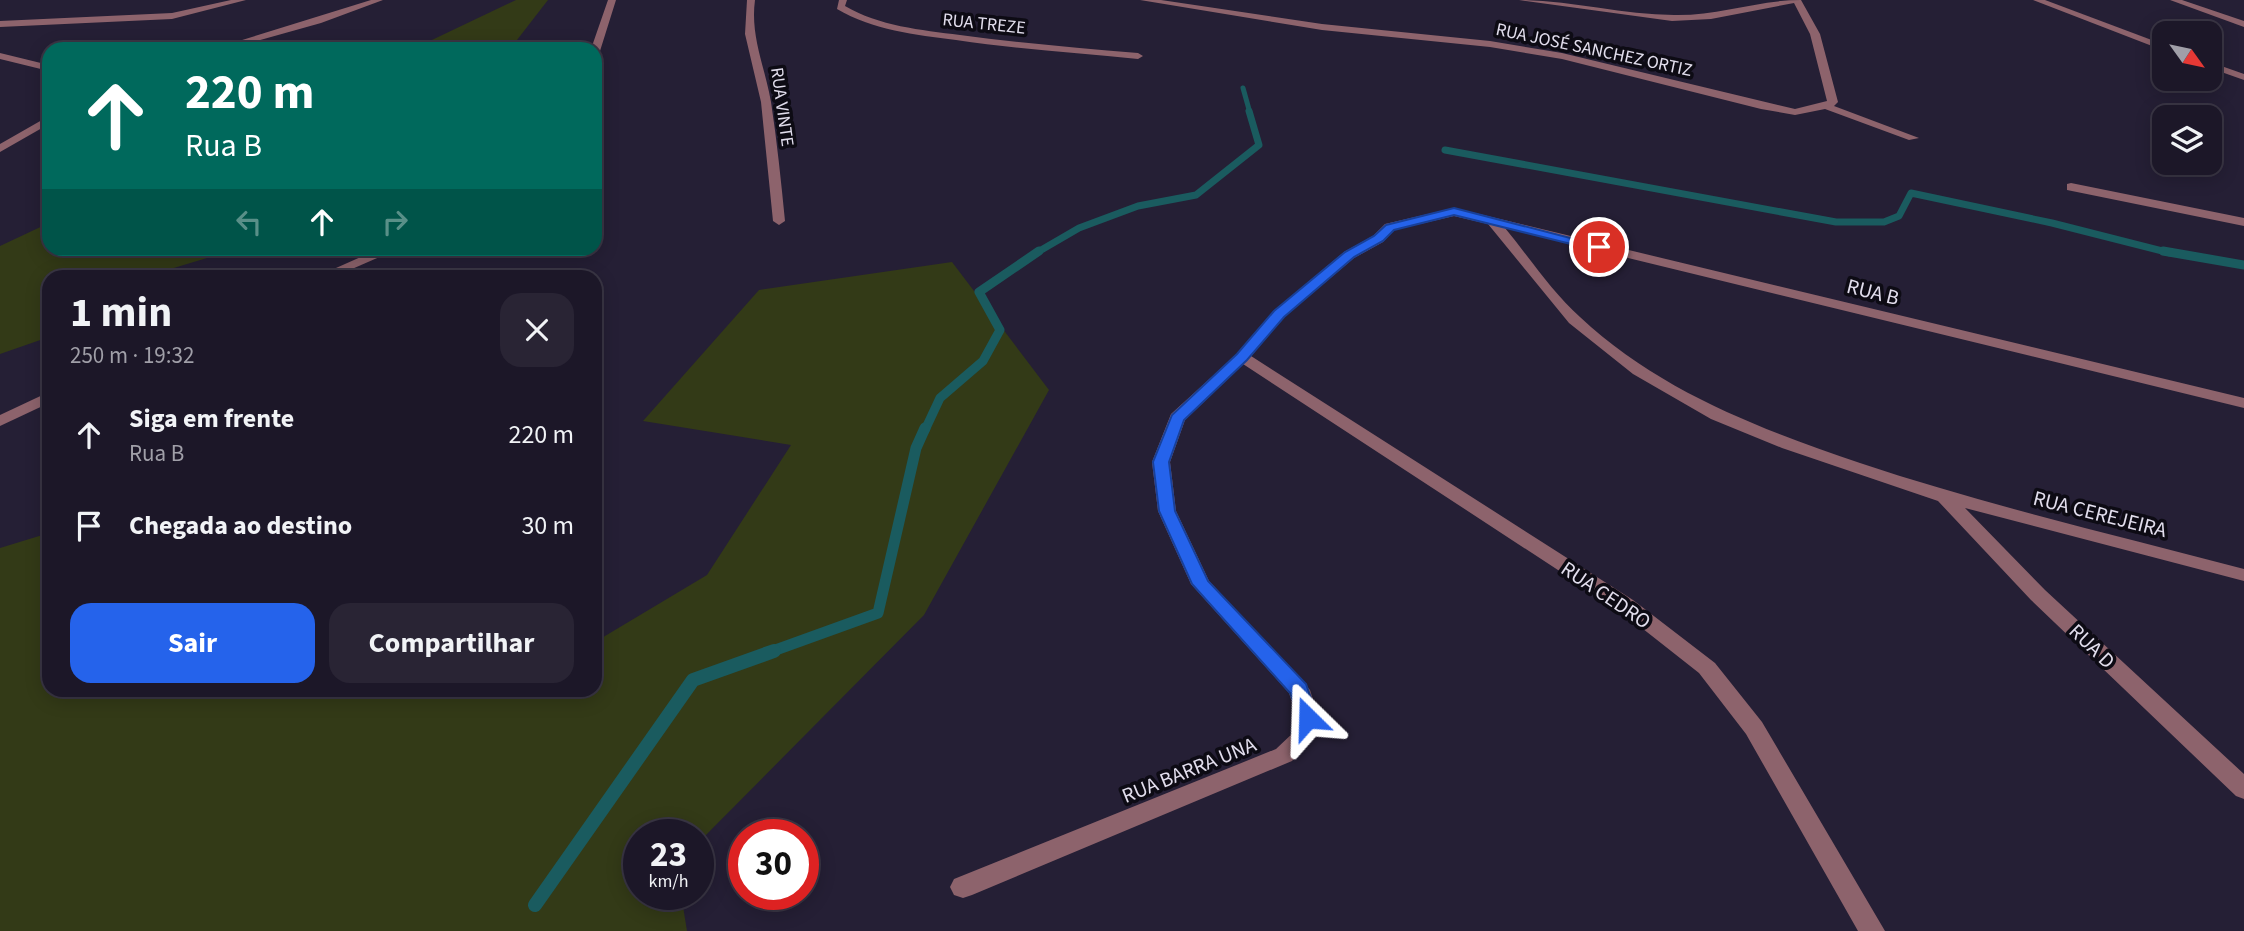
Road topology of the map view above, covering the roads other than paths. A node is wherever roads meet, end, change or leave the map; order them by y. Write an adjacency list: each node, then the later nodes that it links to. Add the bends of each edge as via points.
1 (242, 0): 11 (street, via 172,16)
2 (379, 0): 13 (street)
3 (612, 0): 14 (street)
4 (751, 0): 26 (street, RUA VINTE, via 747,34 763,86)
5 (843, 0): 17 (street, RUA TREZE, via 840,7 846,13 922,34)
6 (1144, 0): 21 (street, RUA JOSÉ SANCHEZ ORTIZ, via 1322,27 1490,44 1632,72 1761,106 1796,111)
7 (1523, 0): 8 (street, via 1692,18)
8 (1796, 0): 21 (street, via 1815,33 1833,94 1833,102)
9 (2037, 0): 15 (street)
10 (2174, 0): 12 (street)
11 (0, 24)
12 (2244, 24)
13 (241, 42)
14 (598, 42)
15 (2152, 43)
16 (0, 55): 18 (street)
17 (1138, 56)
18 (42, 66)
19 (2222, 69): 20 (street)
20 (2244, 77)
21 (1826, 106): 23 (street)
22 (42, 123): 24 (street)
23 (1913, 138)
24 (0, 149)
25 (2071, 187): 28 (street)
26 (779, 221)
27 (1492, 221): 31 (street, RUA BARRA UNA, via 1454,212 1390,228 1349,255 1279,314); 33 (street, RUA B); 35 (street, RUA CEREJEIRA, via 1574,320 1639,371 1717,415)
28 (2244, 222)
29 (374, 256): 30 (street)
30 (340, 270)
31 (1242, 357): 38 (street, RUA BARRA UNA, via 1177,418 1161,462 1167,511 1201,584 1299,690 1308,718 1306,734 1284,755); 39 (street, RUA CEDRO, via 1626,605 1707,668 1754,728)
32 (42, 400): 34 (street)
33 (2244, 403)
34 (0, 421)
35 (1944, 498): 36 (street, RUA CEREJEIRA); 37 (street, RUA D, via 2038,595)
36 (2244, 575)
37 (2244, 789)
38 (963, 887)
39 (1872, 931)

